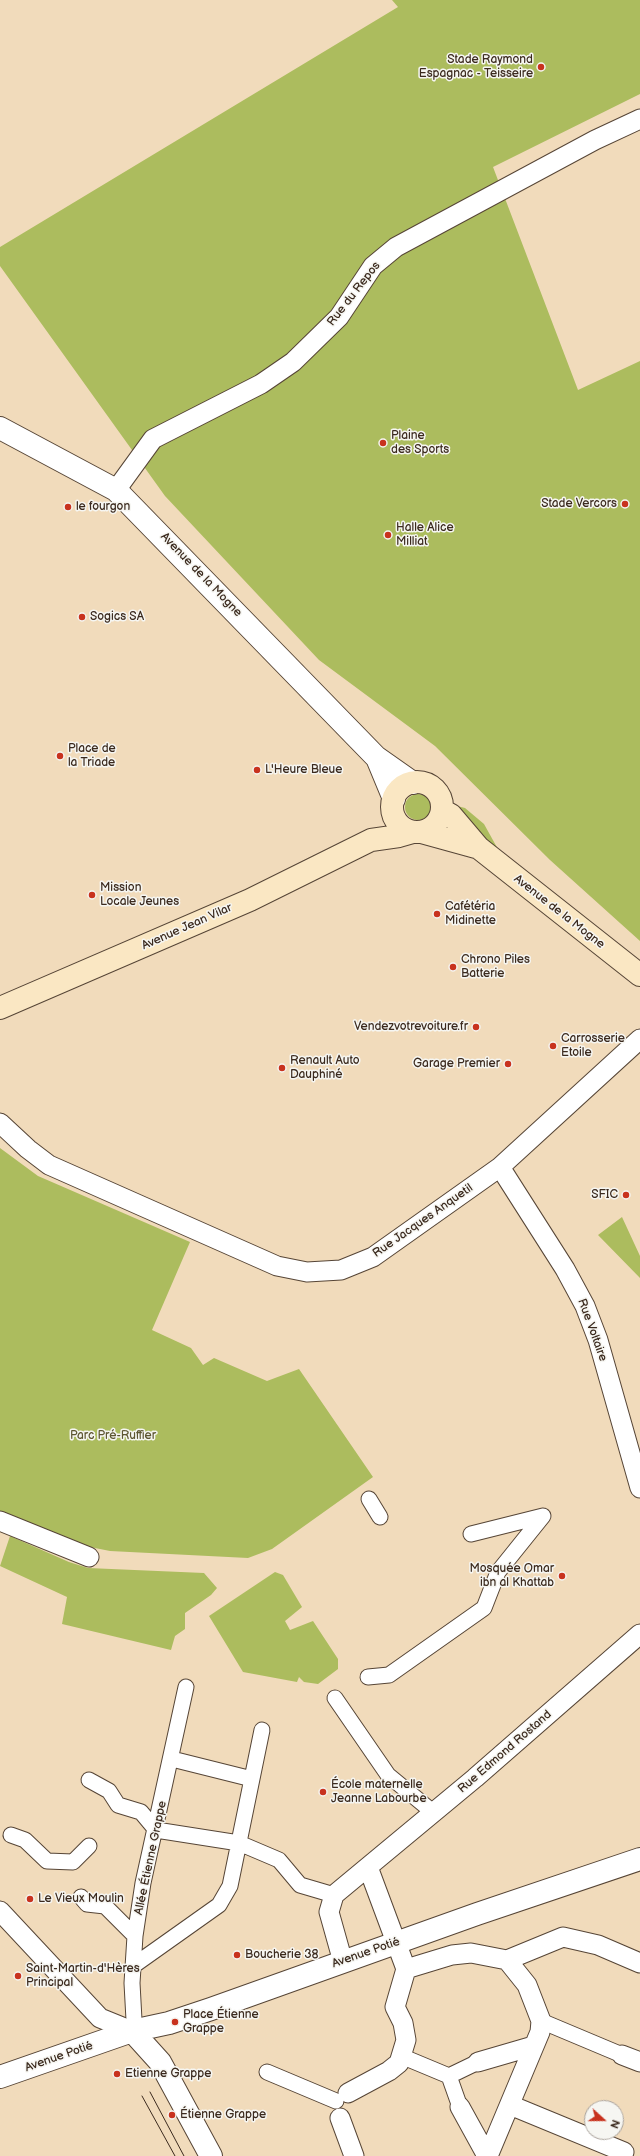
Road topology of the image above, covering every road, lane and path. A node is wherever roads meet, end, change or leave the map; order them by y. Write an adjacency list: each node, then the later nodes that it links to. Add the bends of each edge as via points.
1 (640, 119): 3 (street, Rue du Repos, via 595,140 396,247 374,266 339,317 293,362 261,384 153,439)
2 (0, 428): 3 (street, Avenue de la Mogne)
3 (116, 490): 4 (street, Avenue de la Mogne)
4 (376, 757): 5 (street, Avenue de la Mogne); 6 (street, Avenue de la Mogne)
5 (413, 783): 6 (main road, via 405,786); 7 (main road, via 428,785 435,790)
6 (394, 802): 8 (main road, via 393,812 400,825); 9 (main road)
7 (442, 810): 8 (main road, via 435,824); 10 (main road, Avenue de la Mogne, via 451,815)
8 (417, 832): 9 (main road); 10 (main road, Avenue de la Mogne)
9 (371, 840): 12 (main road, Avenue Jean Vilar, via 250,900)
10 (479, 848): 11 (main road, Avenue de la Mogne)
11 (640, 975)
12 (0, 1008)
13 (640, 1039): 15 (street, Rue Jacques Anquetil)
14 (0, 1123): 15 (street, Rue Jacques Anquetil, via 49,1165 277,1266 307,1272 341,1270 373,1257)
15 (500, 1167): 16 (street, Rue Voltaire, via 565,1269 585,1306 598,1340)
16 (640, 1488)
17 (368, 1499): 18 (street)
18 (380, 1517)
19 (0, 1521): 21 (street)
20 (471, 1534): 23 (street, via 543,1516 498,1572 484,1608 389,1676)
21 (89, 1557)
22 (640, 1634): 30 (street, Rue Edmond Rostand)
23 (368, 1677)
24 (186, 1687): 27 (street, Allée Étienne Grappe)
25 (335, 1698): 30 (street, via 388,1775)
26 (262, 1730): 28 (street)
27 (172, 1759): 28 (street); 31 (street, Allée Étienne Grappe)
28 (252, 1779): 33 (street)
29 (89, 1780): 31 (street, via 109,1791 118,1805 141,1812)
30 (434, 1813): 36 (street, Rue Edmond Rostand)
31 (156, 1830): 33 (street); 40 (street, Allée Étienne Grappe, via 143,1883)
32 (11, 1835): 34 (street, via 24,1840 47,1861 73,1862)
33 (239, 1844): 37 (street, via 280,1860 300,1885); 45 (street, via 230,1886 219,1905)
34 (89, 1846)
35 (640, 1859): 41 (street, Avenue Potié)
36 (368, 1868): 37 (street, Rue Edmond Rostand); 41 (street)
37 (334, 1895): 43 (street, via 329,1912)
38 (81, 1897): 40 (street, via 87,1904 104,1906)
39 (0, 1911): 48 (street, via 100,2018)
40 (135, 1936): 45 (street, Allée Étienne Grappe)
41 (395, 1943): 43 (street, Avenue Potié); 46 (street)
42 (507, 1960): 44 (street, via 563,1937 598,1945); 46 (street, via 471,1953 452,1955); 47 (street, via 527,1985)
43 (342, 1962): 48 (street, Avenue Potié, via 169,2023)
44 (640, 1963)
45 (133, 1966): 48 (street, Allée Étienne Grappe)
46 (406, 1970): 51 (street, via 395,2007 403,2022 406,2040)
47 (541, 2021): 49 (street, via 540,2032); 50 (street)
48 (132, 2031): 56 (street, Avenue Potié); 61 (street, via 160,2062)
49 (533, 2046): 52 (street); 58 (street)
50 (622, 2055): 53 (street)
51 (401, 2056): 55 (street); 57 (street, via 399,2063)
52 (478, 2062): 55 (street)
53 (640, 2062)
54 (267, 2072): 57 (street)
55 (449, 2076): 59 (street)
56 (0, 2077)
57 (342, 2104): 62 (street)
58 (510, 2105): 60 (street); 63 (street)
59 (460, 2107): 63 (street)
60 (624, 2152)
61 (210, 2156)
62 (354, 2156)
63 (488, 2156)

